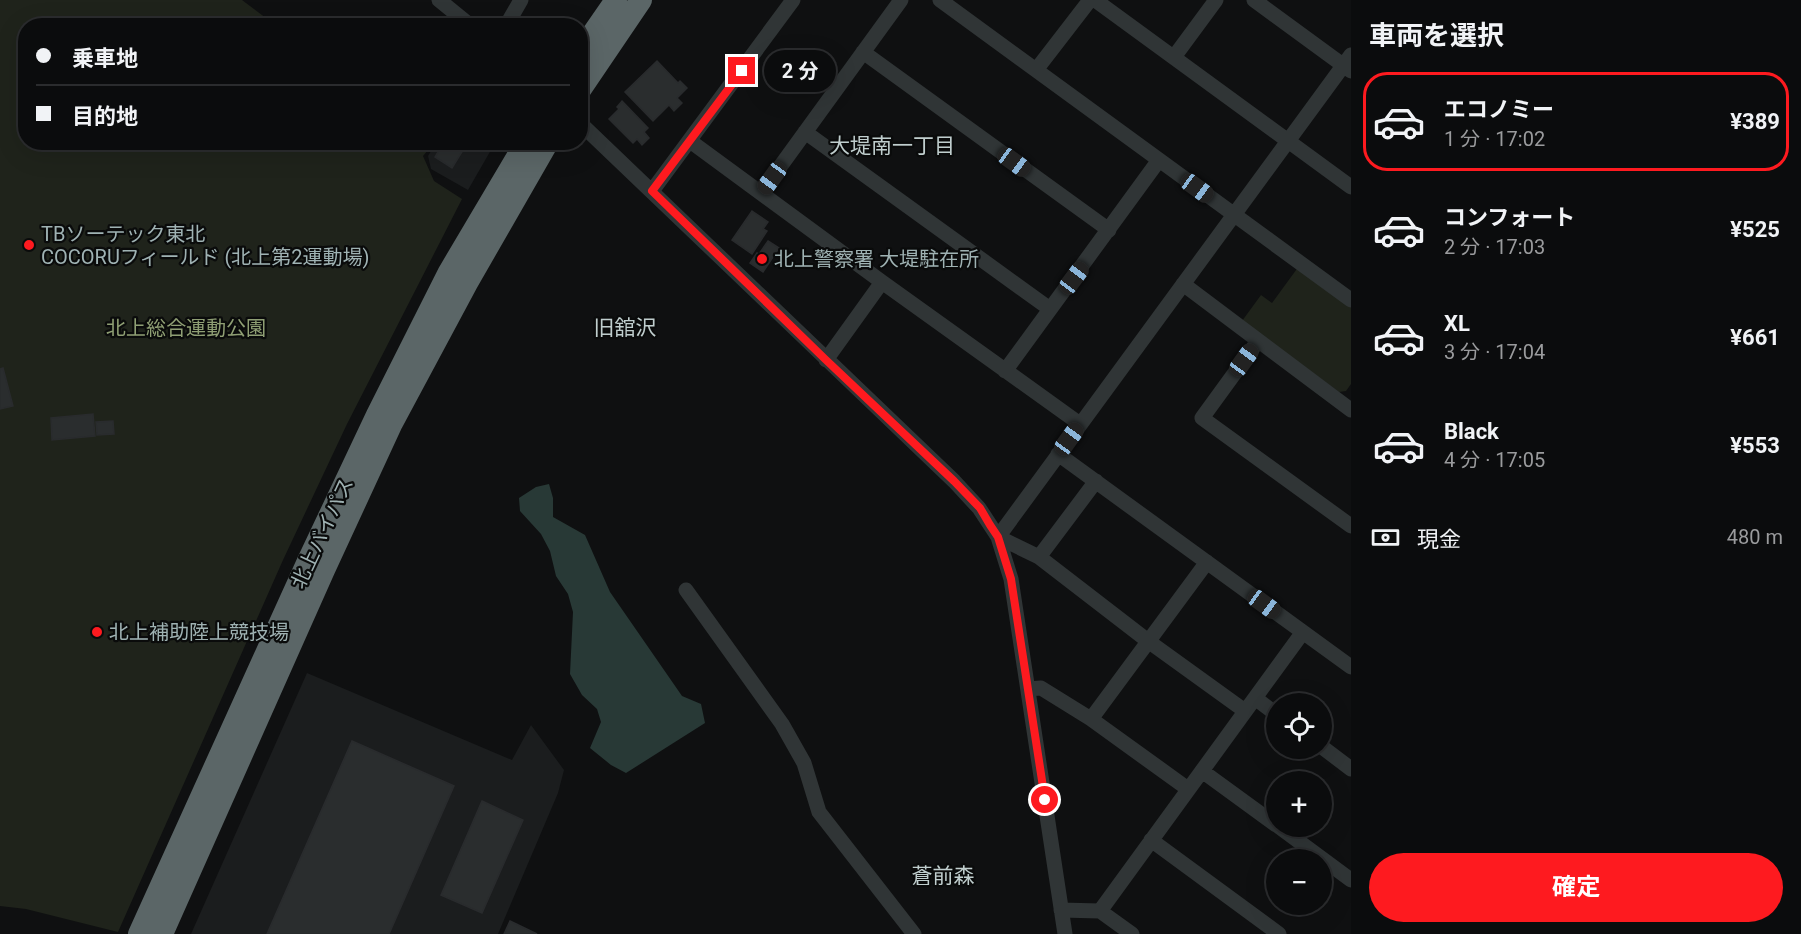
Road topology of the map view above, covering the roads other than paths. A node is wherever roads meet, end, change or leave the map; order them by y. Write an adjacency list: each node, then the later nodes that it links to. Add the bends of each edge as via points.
1 (439, 0): 13 (street)
2 (521, 0): 14 (street)
3 (616, 0): 15 (highway)
4 (640, 0): 20 (highway)
5 (793, 0): 23 (street)
6 (901, 0): 16 (street)
7 (940, 0): 19 (street)
8 (1090, 0): 19 (street)
9 (1095, 0): 17 (street)
10 (1216, 0): 17 (street)
11 (1254, 0): 12 (street)
12 (1271, 5): 18 (street)
13 (461, 18)
14 (511, 18)
15 (588, 40)
16 (863, 52): 22 (street); 32 (street)
17 (1174, 57): 24 (street)
18 (1349, 64): 24 (street)
19 (1036, 70): 27 (street)
20 (588, 78)
21 (588, 131): 29 (street)
22 (805, 132): 30 (street); 36 (street)
23 (690, 141): 29 (street); 30 (street)
24 (1288, 141): 28 (street); 31 (street)
25 (521, 150): 66 (highway, 北上バイパス, via 449,272 377,415)
26 (543, 150): 67 (highway, 北上バイパス, via 392,423)
27 (1159, 160): 31 (street); 32 (street)
28 (1351, 187)
29 (652, 191): 38 (street)
30 (761, 194): 33 (street)
31 (1234, 215): 34 (street); 35 (street)
32 (1109, 230): 36 (street)
33 (882, 282): 38 (street); 39 (street)
34 (1183, 284): 37 (street); 41 (street)
35 (1351, 300)
36 (1050, 309): 39 (street)
37 (1258, 341): 40 (street); 44 (street, via 1202,418)
38 (826, 360): 45 (street, via 954,481 980,508)
39 (1005, 371): 41 (street)
40 (1348, 402)
41 (1080, 424): 42 (street)
42 (1058, 454): 43 (street); 45 (street)
43 (1096, 481): 46 (street); 47 (street)
44 (1351, 526)
45 (998, 537): 46 (street); 52 (street, via 1011,579)
46 (1039, 557): 50 (street)
47 (1207, 562): 49 (street); 50 (street)
48 (686, 590): 68 (street, via 782,724 804,763 819,812)
49 (1303, 632): 51 (street); 53 (street)
50 (1148, 641): 53 (street); 55 (street)
51 (1351, 666)
52 (1028, 689): 55 (street, via 1041,688); 64 (street)
53 (1250, 704): 54 (street); 58 (street)
54 (1266, 710)
55 (1091, 718): 59 (street)
56 (1332, 755): 57 (street)
57 (1351, 769)
58 (1202, 771): 59 (street); 60 (street)
59 (1188, 789): 62 (street)
60 (1266, 818)
61 (1292, 837): 63 (street)
62 (1151, 840): 65 (street); 71 (street)
63 (1351, 880)
64 (1062, 910): 65 (street); 69 (street)
65 (1100, 911): 70 (street)
66 (139, 934)
67 (162, 934)
68 (914, 934)
69 (1065, 934)
70 (1132, 934)
71 (1279, 934)

